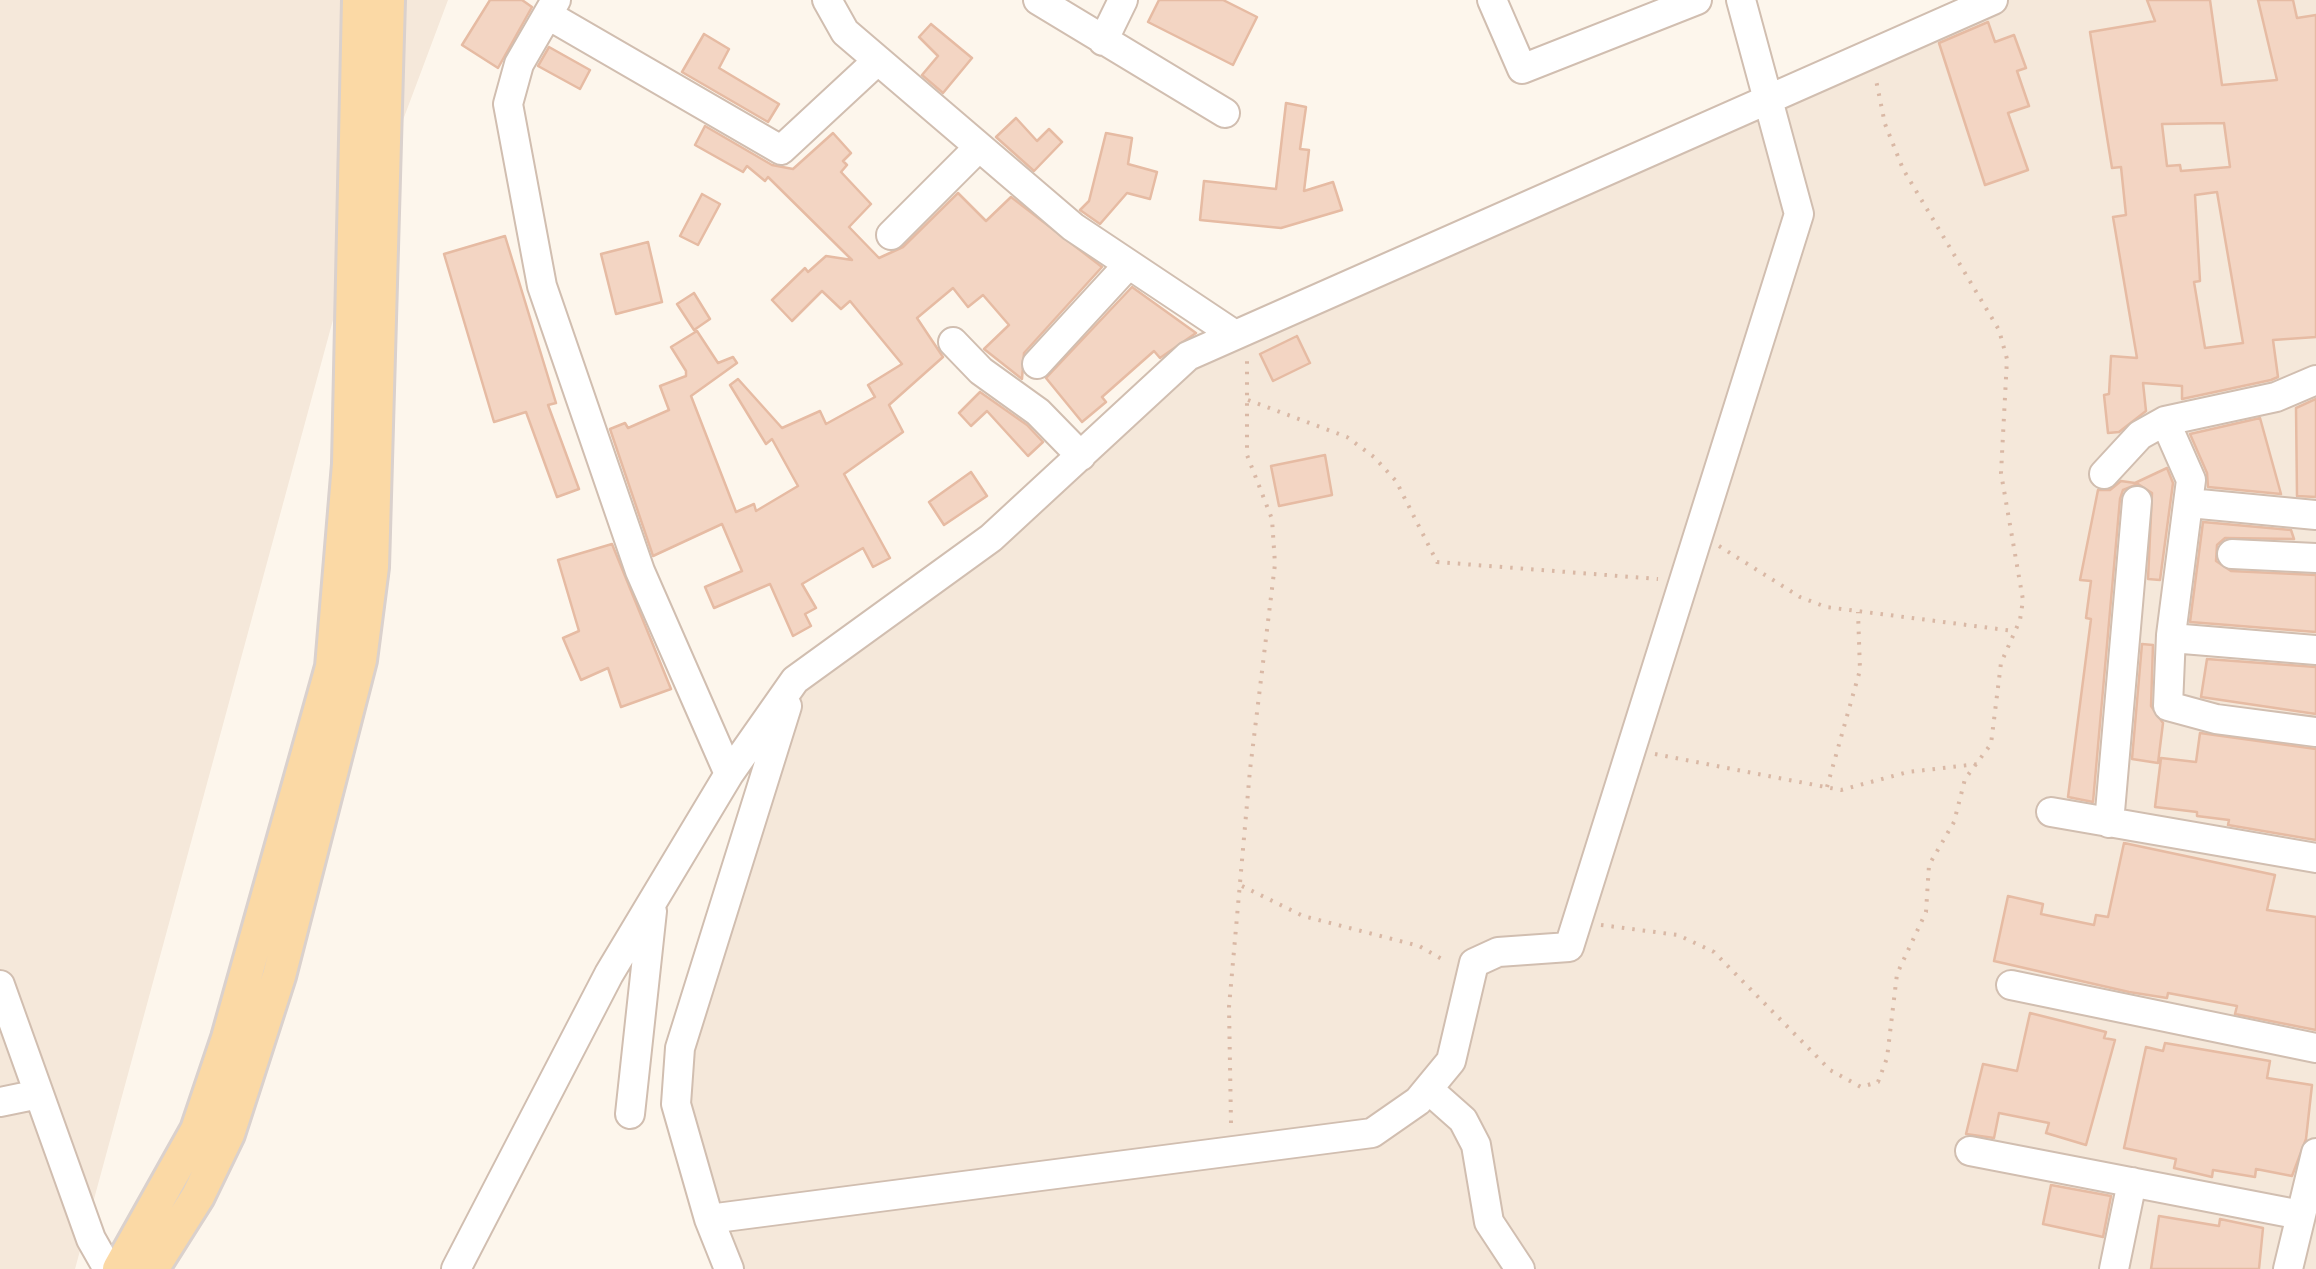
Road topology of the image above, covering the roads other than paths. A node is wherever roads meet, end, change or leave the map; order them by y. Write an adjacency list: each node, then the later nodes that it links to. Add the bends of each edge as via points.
1 (359, 0): 52 (main road, via 348,514 332,668 198,1130)
2 (388, 0): 53 (main road, via 372,567 360,660 279,976 228,1134)
3 (827, 0): 12 (street, via 845,32)
4 (1038, 0): 11 (street)
5 (1123, 0): 11 (street)
6 (1492, 0): 7 (street, via 1522,69)
7 (1696, 0)
8 (1741, 0): 13 (street)
9 (1993, 0): 13 (street)
10 (552, 8): 12 (street, via 781,150); 34 (street, via 518,64 508,104 542,286 640,570)
11 (1103, 40): 14 (street)
12 (876, 61): 15 (street)
13 (1772, 100): 18 (street); 42 (street, via 1798,214 1569,946 1505,951 1474,962 1451,1061)
14 (1225, 113)
15 (979, 147): 16 (street); 17 (street)
16 (891, 236)
17 (1128, 264): 18 (street); 20 (street)
18 (1239, 333): 23 (street, via 1188,356)
19 (954, 342): 23 (street)
20 (1037, 364)
21 (2316, 380): 22 (street, via 2276,397)
22 (2165, 421): 24 (street, via 2140,435); 26 (street, via 2190,470)
23 (1081, 456): 32 (street, via 991,538)
24 (2104, 474)
25 (2137, 501): 36 (street)
26 (2189, 502): 27 (street); 30 (street)
27 (2316, 515)
28 (2232, 554): 29 (street)
29 (2316, 558)
30 (2171, 638): 31 (street); 33 (street, via 2170,709)
31 (2316, 650)
32 (795, 680): 34 (street); 50 (street, via 680,1048 676,1104)
33 (2316, 732)
34 (729, 774): 38 (street)
35 (2050, 812): 36 (street)
36 (2109, 822): 37 (street)
37 (2316, 858)
38 (653, 900): 45 (street); 54 (street)
39 (0, 985): 43 (street)
40 (2011, 986): 41 (street)
41 (2316, 1048)
42 (1428, 1088): 50 (street, via 1372,1133); 56 (street, via 1463,1120 1476,1145 1489,1222)
43 (39, 1094): 44 (street); 51 (street)
44 (0, 1102)
45 (630, 1114)
46 (1970, 1151): 48 (street)
47 (2316, 1153): 49 (street)
48 (2132, 1182): 49 (street); 57 (street)
49 (2301, 1215): 58 (street)
50 (709, 1219): 55 (street)
51 (108, 1269)
52 (118, 1269)
53 (152, 1269)
54 (456, 1269)
55 (730, 1269)
56 (1520, 1269)
57 (2114, 1269)
58 (2288, 1269)

